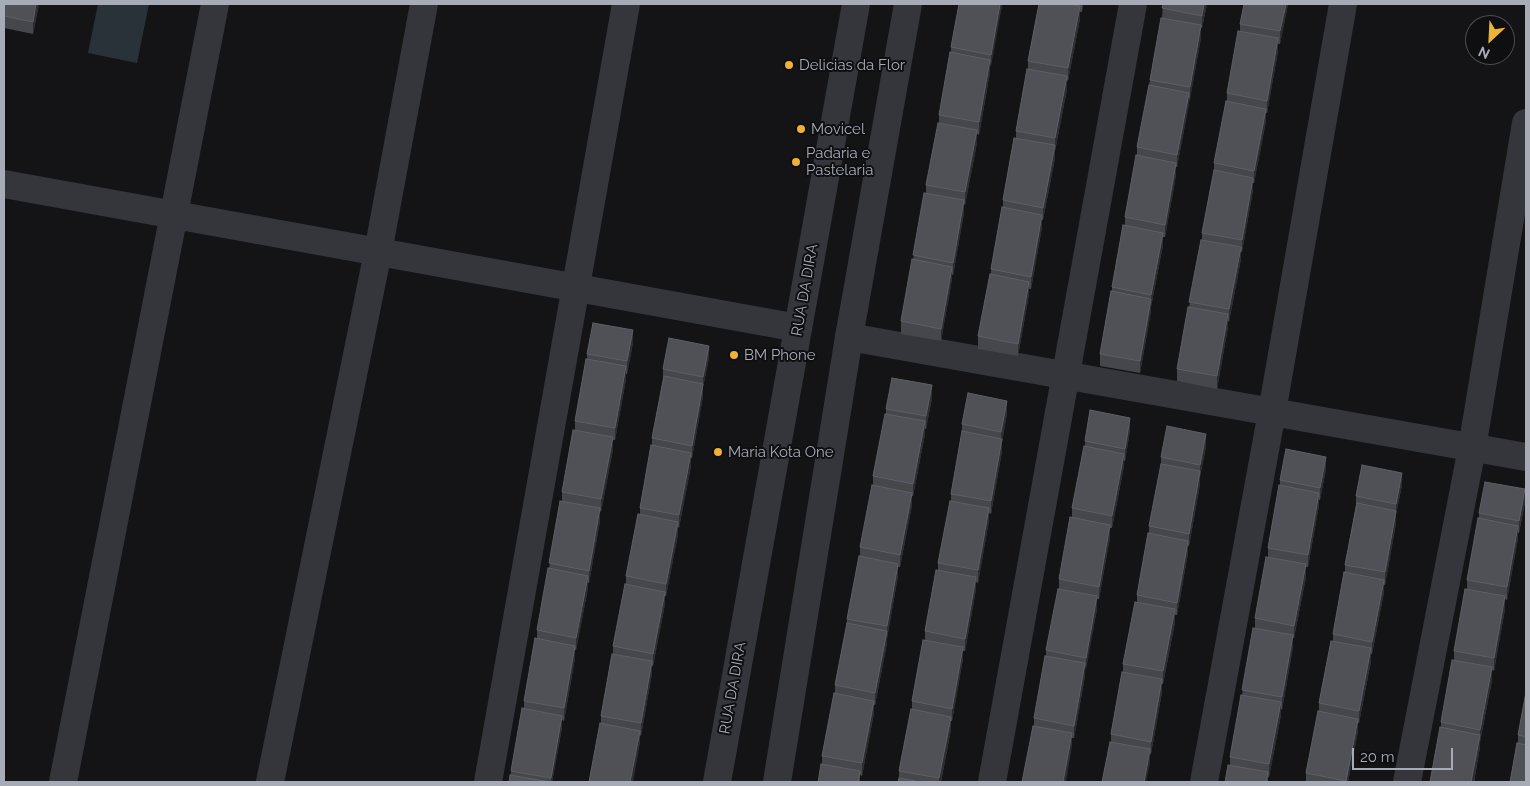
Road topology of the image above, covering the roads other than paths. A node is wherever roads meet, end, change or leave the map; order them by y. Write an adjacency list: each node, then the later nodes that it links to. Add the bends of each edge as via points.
1 (215, 4): 10 (street)
2 (424, 4): 11 (street)
3 (626, 4): 12 (street)
4 (856, 4): 13 (street, RUA DA DIRA)
5 (908, 4): 14 (street)
6 (1133, 4): 15 (street)
7 (1343, 4): 16 (street)
8 (1525, 133): 17 (street)
9 (4, 184): 10 (street)
10 (173, 215): 11 (street); 19 (street)
11 (378, 252): 12 (street); 20 (street)
12 (575, 288): 13 (street); 21 (street)
13 (798, 328): 22 (street, RUA DA DIRA)
14 (849, 337): 15 (street); 23 (street)
15 (1066, 376): 16 (street); 24 (street)
16 (1272, 412): 17 (street); 25 (street)
17 (1472, 448): 18 (street); 26 (street)
18 (1526, 457)
19 (63, 782)
20 (270, 782)
21 (488, 782)
22 (717, 782)
23 (777, 782)
24 (992, 782)
25 (1204, 782)
26 (1407, 782)

